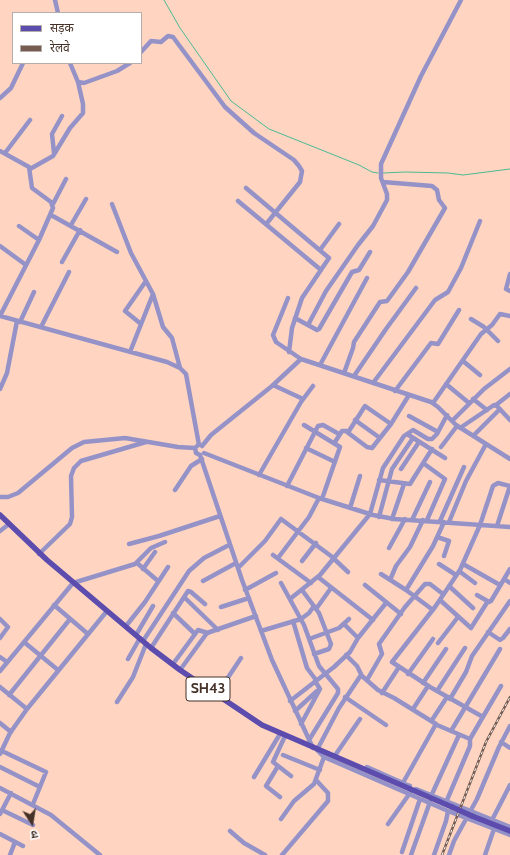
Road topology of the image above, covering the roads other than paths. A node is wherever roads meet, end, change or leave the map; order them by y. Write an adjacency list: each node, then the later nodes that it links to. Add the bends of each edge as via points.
1 (55, 0): 3 (street)
2 (461, 0): 16 (street, via 381,164)
3 (58, 12)
4 (142, 51): 22 (street, via 151,41 161,42 168,36 173,37 225,107 254,133 299,166 302,171 300,182)
5 (23, 64): 9 (street, via 11,88)
6 (71, 64): 8 (street)
7 (128, 64): 8 (street, via 112,73)
8 (80, 82): 13 (street, via 83,113)
9 (0, 98)
10 (62, 116): 13 (street, via 52,134)
11 (30, 120): 12 (street)
12 (2, 152): 14 (street)
13 (54, 154): 14 (street, via 50,159)
14 (30, 169): 20 (street, via 32,188)
15 (66, 179): 20 (street)
16 (382, 180): 54 (street, via 388,196 375,224 326,291); 65 (street, via 432,186 437,190 439,200 445,208 408,272 387,301 380,302 354,342)
17 (246, 188): 22 (street)
18 (86, 199): 27 (street)
19 (238, 200): 25 (street)
20 (53, 204): 23 (street)
21 (112, 204): 41 (street, via 126,243)
22 (275, 212): 25 (street); 32 (street)
23 (51, 215): 27 (street); 30 (street)
24 (480, 221): 68 (street, via 448,292 435,300)
25 (266, 223): 37 (street)
26 (339, 224): 32 (street)
27 (71, 225): 29 (street)
28 (19, 226): 30 (street)
29 (80, 230): 33 (street); 35 (street)
30 (39, 240): 36 (street)
31 (0, 246): 36 (street)
32 (320, 250): 37 (street, via 329,258)
33 (116, 252)
34 (370, 252): 54 (street, via 359,270 352,272 319,329)
35 (62, 262)
36 (26, 265): 48 (street)
37 (321, 270): 50 (street, via 302,298)
38 (69, 272): 55 (street)
39 (510, 274): 43 (street, via 506,289)
40 (367, 278): 62 (street)
41 (146, 281): 45 (street); 53 (street, via 125,312)
42 (416, 288): 67 (street)
43 (510, 291)
44 (34, 292): 52 (street)
45 (153, 294): 53 (street); 63 (street, via 163,327 174,344)
46 (288, 298): 59 (street, via 273,337)
47 (459, 310): 73 (street, via 438,344 431,343)
48 (0, 316): 52 (street)
49 (510, 316): 56 (street, via 500,314)
50 (295, 318): 54 (street); 59 (street)
51 (470, 319): 56 (street)
52 (18, 321): 55 (street); 72 (street, via 7,373)
53 (141, 324): 58 (street)
54 (308, 325)
55 (41, 328): 58 (street)
56 (486, 329): 57 (street); 61 (street)
57 (498, 341)
58 (130, 352): 63 (street)
59 (289, 352): 60 (street)
60 (301, 359): 62 (street); 70 (street)
61 (463, 361): 66 (street); 69 (street)
62 (320, 365): 65 (street)
63 (180, 368): 103 (street, via 185,372)
64 (510, 368): 77 (street)
65 (344, 373): 67 (street)
66 (480, 375)
67 (354, 376): 68 (street)
68 (372, 383): 73 (street)
69 (446, 384): 78 (street); 79 (street)
70 (273, 385): 76 (street); 103 (street, via 210,435)
71 (313, 386): 76 (street)
72 (0, 389)
73 (395, 391): 75 (street)
74 (510, 394): 80 (street)
75 (409, 395): 78 (street); 88 (street)
76 (303, 399): 114 (street)
77 (473, 400): 79 (street); 82 (street)
78 (433, 403): 84 (street)
79 (469, 404): 87 (street)
80 (496, 405): 81 (street); 82 (street)
81 (500, 409): 85 (street); 96 (street)
82 (487, 410): 90 (street)
83 (409, 416): 93 (street)
84 (447, 416): 87 (street); 93 (street)
85 (509, 417)
86 (355, 420): 88 (street, via 365,406); 92 (street); 97 (street)
87 (452, 421): 90 (street)
88 (391, 424): 97 (street)
89 (304, 425): 91 (street)
90 (459, 427): 96 (street); 104 (street)
91 (315, 432): 94 (street, via 321,424); 100 (street); 105 (street)
92 (347, 432): 94 (street); 97 (street, via 369,448 374,447)
93 (438, 432): 95 (street, via 430,440 413,430)
94 (339, 434): 100 (street)
95 (407, 434): 98 (street); 116 (street, via 390,456)
96 (473, 436): 102 (street)
97 (380, 438)
98 (413, 438): 101 (street); 117 (street)
99 (148, 442): 103 (street); 123 (street, via 114,438 80,443 18,493); 148 (street, via 81,461 74,468 71,476 71,521)
100 (335, 442): 110 (street, via 340,447)
101 (419, 442): 106 (street); 113 (street)
102 (486, 444): 108 (street); 134 (street)
103 (199, 447): 107 (street, via 205,450); 107 (street, via 196,453)
104 (441, 447)
105 (306, 448): 110 (street); 120 (street)
106 (432, 449): 109 (street); 111 (street)
107 (202, 456): 114 (street); 122 (street, via 191,466); 128 (street)
108 (509, 457)
109 (445, 458)
110 (335, 462): 124 (street)
111 (423, 463): 119 (street, via 412,483); 133 (street, via 445,479)
112 (464, 466): 134 (street)
113 (401, 469)
114 (259, 475): 120 (street)
115 (360, 476): 125 (street)
116 (379, 480): 117 (street); 126 (street)
117 (387, 481): 119 (street); 129 (street)
118 (430, 482): 132 (street)
119 (404, 484): 130 (street)
120 (287, 486): 124 (street)
121 (510, 486): 136 (street, via 498,483 493,486); 137 (street)
122 (175, 490)
123 (0, 497)
124 (320, 498): 125 (street); 139 (street)
125 (350, 508): 126 (street)
126 (370, 514): 129 (street); 152 (street)
127 (0, 515): 135 (main road, SH43)
128 (220, 516): 144 (street); 145 (street)
129 (379, 516): 130 (street)
130 (392, 519): 131 (street)
131 (405, 519): 132 (street); 146 (street)
132 (412, 520): 133 (street)
133 (425, 520): 134 (street); 168 (street)
134 (444, 522): 136 (street); 141 (street)
135 (9, 524): 140 (street); 148 (main road, SH43)
136 (480, 525): 137 (street); 157 (street)
137 (497, 526): 138 (street)
138 (510, 527)
139 (299, 530): 143 (street); 151 (street); 159 (street, via 283,519 279,520 265,541)
140 (0, 531)
141 (437, 537): 150 (street, via 449,542); 182 (street)
142 (165, 542): 154 (street, via 151,548)
143 (316, 543): 152 (street); 153 (street)
144 (129, 544)
145 (229, 545): 155 (street); 225 (street, via 204,558 189,571)
146 (389, 548)
147 (155, 552): 161 (street)
148 (39, 554): 171 (main road, SH43)
149 (273, 555): 151 (street)
150 (444, 556)
151 (278, 558): 173 (street)
152 (334, 558): 162 (street); 166 (street)
153 (302, 561)
154 (137, 563): 161 (street); 171 (street)
155 (236, 563): 159 (street); 170 (street)
156 (439, 564): 163 (street)
157 (463, 564): 163 (street); 177 (street)
158 (168, 567): 169 (street)
159 (238, 568): 180 (street)
160 (510, 568): 167 (street)
161 (143, 569): 169 (street)
162 (348, 572)
163 (457, 573): 174 (street); 178 (street)
164 (276, 574): 180 (street)
165 (381, 574): 168 (street)
166 (318, 577): 173 (street); 179 (street)
167 (504, 579): 175 (street); 177 (street)
168 (390, 580): 182 (street)
169 (158, 581): 212 (street)
170 (202, 581)
171 (73, 583): 194 (street); 200 (main road, SH43)
172 (281, 583): 188 (street)
173 (311, 583): 181 (street)
174 (475, 583)
175 (510, 583)
176 (365, 585): 192 (street)
177 (500, 585): 190 (street, via 491,601)
178 (449, 586): 183 (street); 198 (street)
179 (331, 588): 197 (street); 209 (street)
180 (246, 590): 187 (street)
181 (302, 590): 188 (street); 197 (street)
182 (406, 590): 185 (street)
183 (443, 594): 185 (street, via 427,583); 189 (street)
184 (477, 594): 190 (street)
185 (415, 596): 199 (street); 202 (street)
186 (184, 597): 193 (street, via 190,591); 201 (street); 214 (street)
187 (249, 598): 196 (street); 203 (street)
188 (290, 599): 207 (street)
189 (440, 600): 199 (street); 204 (street)
190 (488, 601): 204 (street, via 472,628)
191 (510, 601): 216 (street)
192 (386, 603): 202 (street); 209 (street)
193 (205, 604)
194 (54, 605): 206 (street); 226 (street)
195 (153, 606): 225 (street)
196 (221, 607)
197 (315, 607): 207 (street); 220 (street)
198 (473, 608)
199 (433, 610): 239 (street, via 393,660)
200 (107, 611): 212 (main road, SH43); 218 (street)
201 (173, 613): 219 (street); 225 (street)
202 (401, 614): 247 (street, via 379,644 382,654)
203 (256, 616): 214 (street); 215 (street)
204 (458, 617): 227 (street)
205 (0, 619): 221 (street, via 8,627)
206 (70, 619): 218 (street); 233 (street)
207 (301, 619): 210 (street); 223 (street)
208 (349, 619): 211 (street)
209 (373, 620): 222 (street)
210 (293, 621): 215 (street); 246 (street, via 307,668)
211 (344, 624): 220 (street); 222 (street)
212 (126, 626): 225 (main road, SH43)
213 (510, 629): 216 (street, via 500,640)
214 (218, 630): 217 (street)
215 (261, 631): 258 (street)
216 (488, 632): 257 (street)
217 (208, 633): 219 (street, via 200,629); 241 (street)
218 (88, 634): 240 (street)
219 (195, 634): 238 (street)
220 (326, 634): 223 (street); 231 (street, via 332,644 331,648)
221 (0, 638)
222 (358, 638): 232 (street, via 352,650)
223 (309, 639): 231 (street)
224 (433, 639): 244 (street)
225 (143, 641): 236 (street); 238 (main road, SH43); 259 (street, via 133,677)
226 (24, 642): 233 (street); 237 (street)
227 (438, 643)
228 (464, 648): 252 (street)
229 (446, 649): 248 (street)
230 (500, 649): 260 (street)
231 (314, 654): 243 (street)
232 (346, 655): 243 (street); 245 (street, via 357,666)
233 (41, 656): 240 (street); 254 (street)
234 (0, 657): 237 (street)
235 (242, 658): 255 (street)
236 (128, 659)
237 (7, 662): 242 (street)
238 (173, 664): 241 (main road, SH43)
239 (399, 667): 244 (street); 253 (street)
240 (58, 670): 261 (street)
241 (180, 670): 255 (main road, SH43)
242 (0, 671)
243 (325, 674): 246 (street); 277 (street, via 338,691)
244 (408, 674): 248 (street)
245 (361, 675): 247 (street); 256 (street)
246 (316, 680): 251 (street); 258 (street)
247 (367, 680): 253 (street)
248 (425, 685): 252 (street); 262 (street)
249 (501, 686): 264 (street)
250 (0, 687): 254 (street)
251 (320, 689): 263 (street); 268 (street)
252 (437, 692): 257 (street)
253 (382, 693): 262 (street)
254 (10, 694): 261 (street)
255 (217, 694): 274 (main road, SH43, via 262,725)
256 (346, 697): 269 (street); 280 (street)
257 (448, 698): 260 (street); 266 (street)
258 (290, 701): 263 (street)
259 (117, 702)
260 (465, 707): 264 (street); 272 (street)
261 (27, 709): 273 (street)
262 (413, 709): 266 (street)
263 (295, 711): 268 (street)
264 (484, 717): 276 (street)
265 (360, 719): 282 (street)
266 (432, 720): 270 (street)
267 (0, 723): 273 (street)
268 (301, 724): 277 (street)
269 (386, 725)
270 (437, 725): 272 (street); 291 (street)
271 (510, 726): 278 (street)
272 (451, 731): 275 (street)
273 (11, 732): 281 (street)
274 (282, 735): 280 (main road, SH43); 285 (street, via 274,760); 289 (street)
275 (459, 735): 276 (street); 297 (street)
276 (470, 738): 300 (street, via 470,746)
277 (309, 740): 280 (street)
278 (501, 742): 279 (street); 305 (street)
279 (510, 748)
280 (315, 749): 282 (street); 284 (street); 303 (main road, SH43)
281 (1, 753): 293 (street, via 45,771)
282 (336, 754): 291 (street)
283 (283, 755): 287 (street)
284 (324, 757): 287 (street); 296 (street)
285 (278, 766): 288 (street); 298 (street, via 266,786)
286 (0, 767): 293 (street)
287 (320, 770): 290 (street)
288 (291, 776)
289 (254, 778)
290 (316, 780): 306 (street); 322 (street, via 328,793 328,801)
291 (404, 783): 297 (street)
292 (510, 785): 307 (street)
293 (40, 787): 302 (street)
294 (0, 788): 295 (street)
295 (11, 793): 302 (street); 304 (street)
296 (410, 793): 299 (street); 308 (street)
297 (432, 794): 300 (street)
298 (280, 797)
299 (420, 799): 301 (street); 318 (street)
300 (447, 800): 305 (street)
301 (430, 802): 303 (street); 323 (street)
302 (33, 804): 320 (street, via 51,815)
303 (449, 811): 305 (main road, SH43, bridge); 324 (street)
304 (1, 812): 309 (street)
305 (470, 815): 307 (street); 311 (street); 313 (main road, SH43); 325 (street)
306 (281, 818)
307 (492, 820): 310 (street)
308 (388, 824)
309 (33, 825)
310 (510, 827)
311 (494, 829): 315 (street); 326 (street)
312 (230, 831): 321 (street)
313 (510, 831)
314 (0, 834): 316 (street)
315 (510, 835)
316 (15, 842): 317 (street); 319 (street)
317 (23, 846)
318 (402, 852)
319 (10, 855)
320 (100, 855)
321 (265, 855)
322 (282, 855)
323 (411, 855)
324 (434, 855)
325 (449, 855)
326 (485, 855)

